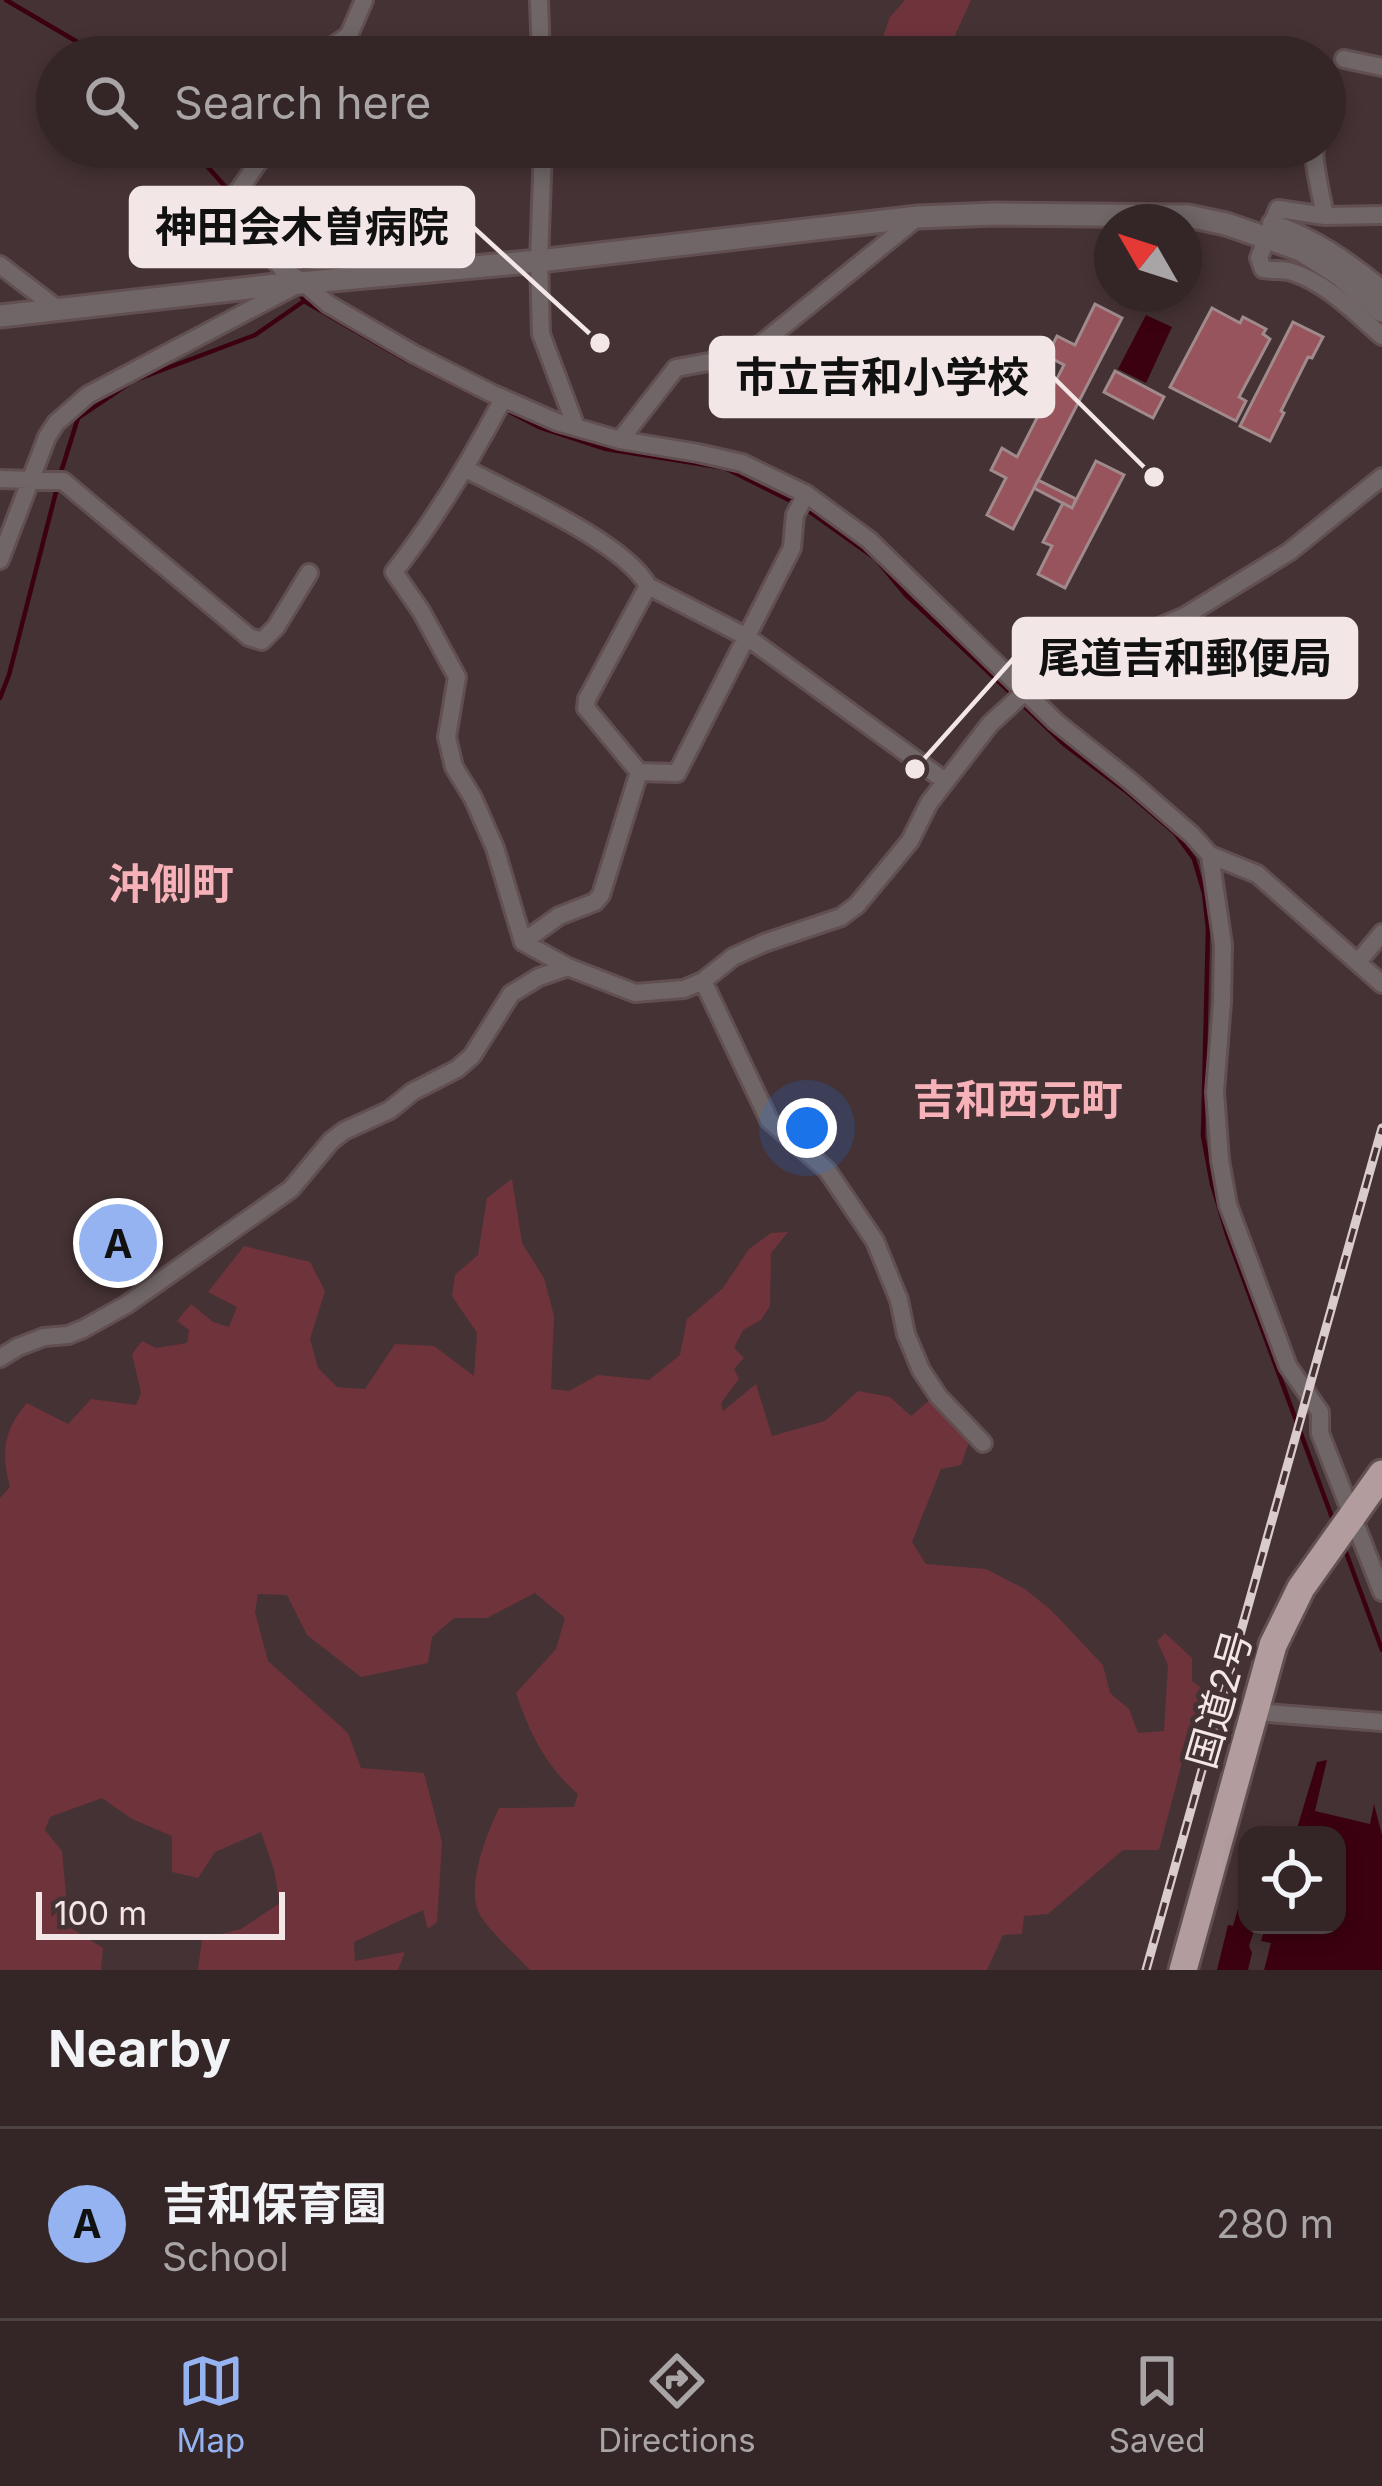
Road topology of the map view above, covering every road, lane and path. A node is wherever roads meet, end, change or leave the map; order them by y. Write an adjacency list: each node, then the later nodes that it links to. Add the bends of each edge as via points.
1 (364, 0): 3 (street)
2 (539, 0): 4 (street)
3 (346, 36)
4 (541, 36)
5 (1346, 59): 6 (street)
6 (1382, 67)
7 (254, 168): 16 (street, via 230,203 283,270)
8 (542, 168): 14 (street)
9 (1316, 168): 11 (street)
10 (1382, 215): 11 (street)
11 (1325, 216): 13 (street, via 1278,209)
12 (918, 217): 13 (street, via 1188,216); 14 (street); 25 (street, via 760,344 676,368)
13 (1269, 230): 17 (street, via 1318,243); 20 (street); 22 (street, via 1263,269 1288,270 1330,291)
14 (539, 261): 16 (street); 24 (street, via 541,334)
15 (0, 265): 19 (street)
16 (303, 282): 18 (street); 23 (street, via 360,324)
17 (1382, 289)
18 (271, 291): 19 (street); 29 (street, via 88,395 46,437)
19 (59, 310): 21 (street)
20 (1382, 311)
21 (0, 316)
22 (1382, 336)
23 (503, 399): 24 (street); 26 (street)
24 (576, 427): 25 (street)
25 (620, 440): 30 (street, via 742,464)
26 (466, 469): 33 (street, via 602,542); 40 (street, via 394,572 457,677 446,737 495,848)
27 (1382, 477): 35 (street, via 1288,552 1185,616)
28 (0, 479): 29 (street)
29 (31, 479): 31 (street); 32 (street, via 63,481 249,637 262,641 276,627)
30 (806, 494): 34 (street, via 792,548); 35 (street, via 869,540)
31 (0, 560)
32 (309, 573)
33 (648, 586): 34 (street); 36 (street, via 586,708)
34 (747, 637): 36 (street, via 677,773); 37 (street)
35 (1026, 692): 37 (street); 38 (street)
36 (639, 772): 40 (street, via 601,895)
37 (945, 782): 43 (street, via 910,841 842,917 733,957)
38 (1210, 854): 41 (street, via 1257,874); 48 (street, via 1223,945 1215,1093 1228,1204 1288,1366 1320,1412)
39 (1382, 933): 41 (street)
40 (523, 942): 42 (street)
41 (1358, 962): 44 (street)
42 (568, 968): 43 (street, via 635,993); 45 (street, via 511,994 458,1069 344,1131 291,1189 126,1305)
43 (704, 981): 46 (street, via 769,1120 826,1170 875,1241 921,1370)
44 (1382, 984)
45 (0, 1358)
46 (983, 1443)
47 (1382, 1474): 48 (highway, 国道2号)
48 (1350, 1520): 49 (street); 50 (highway, 国道2号, via 1279,1630)
49 (1382, 1592)
50 (1255, 1712): 51 (street); 52 (highway, 国道2号)
51 (1380, 1728)
52 (1183, 1970)

